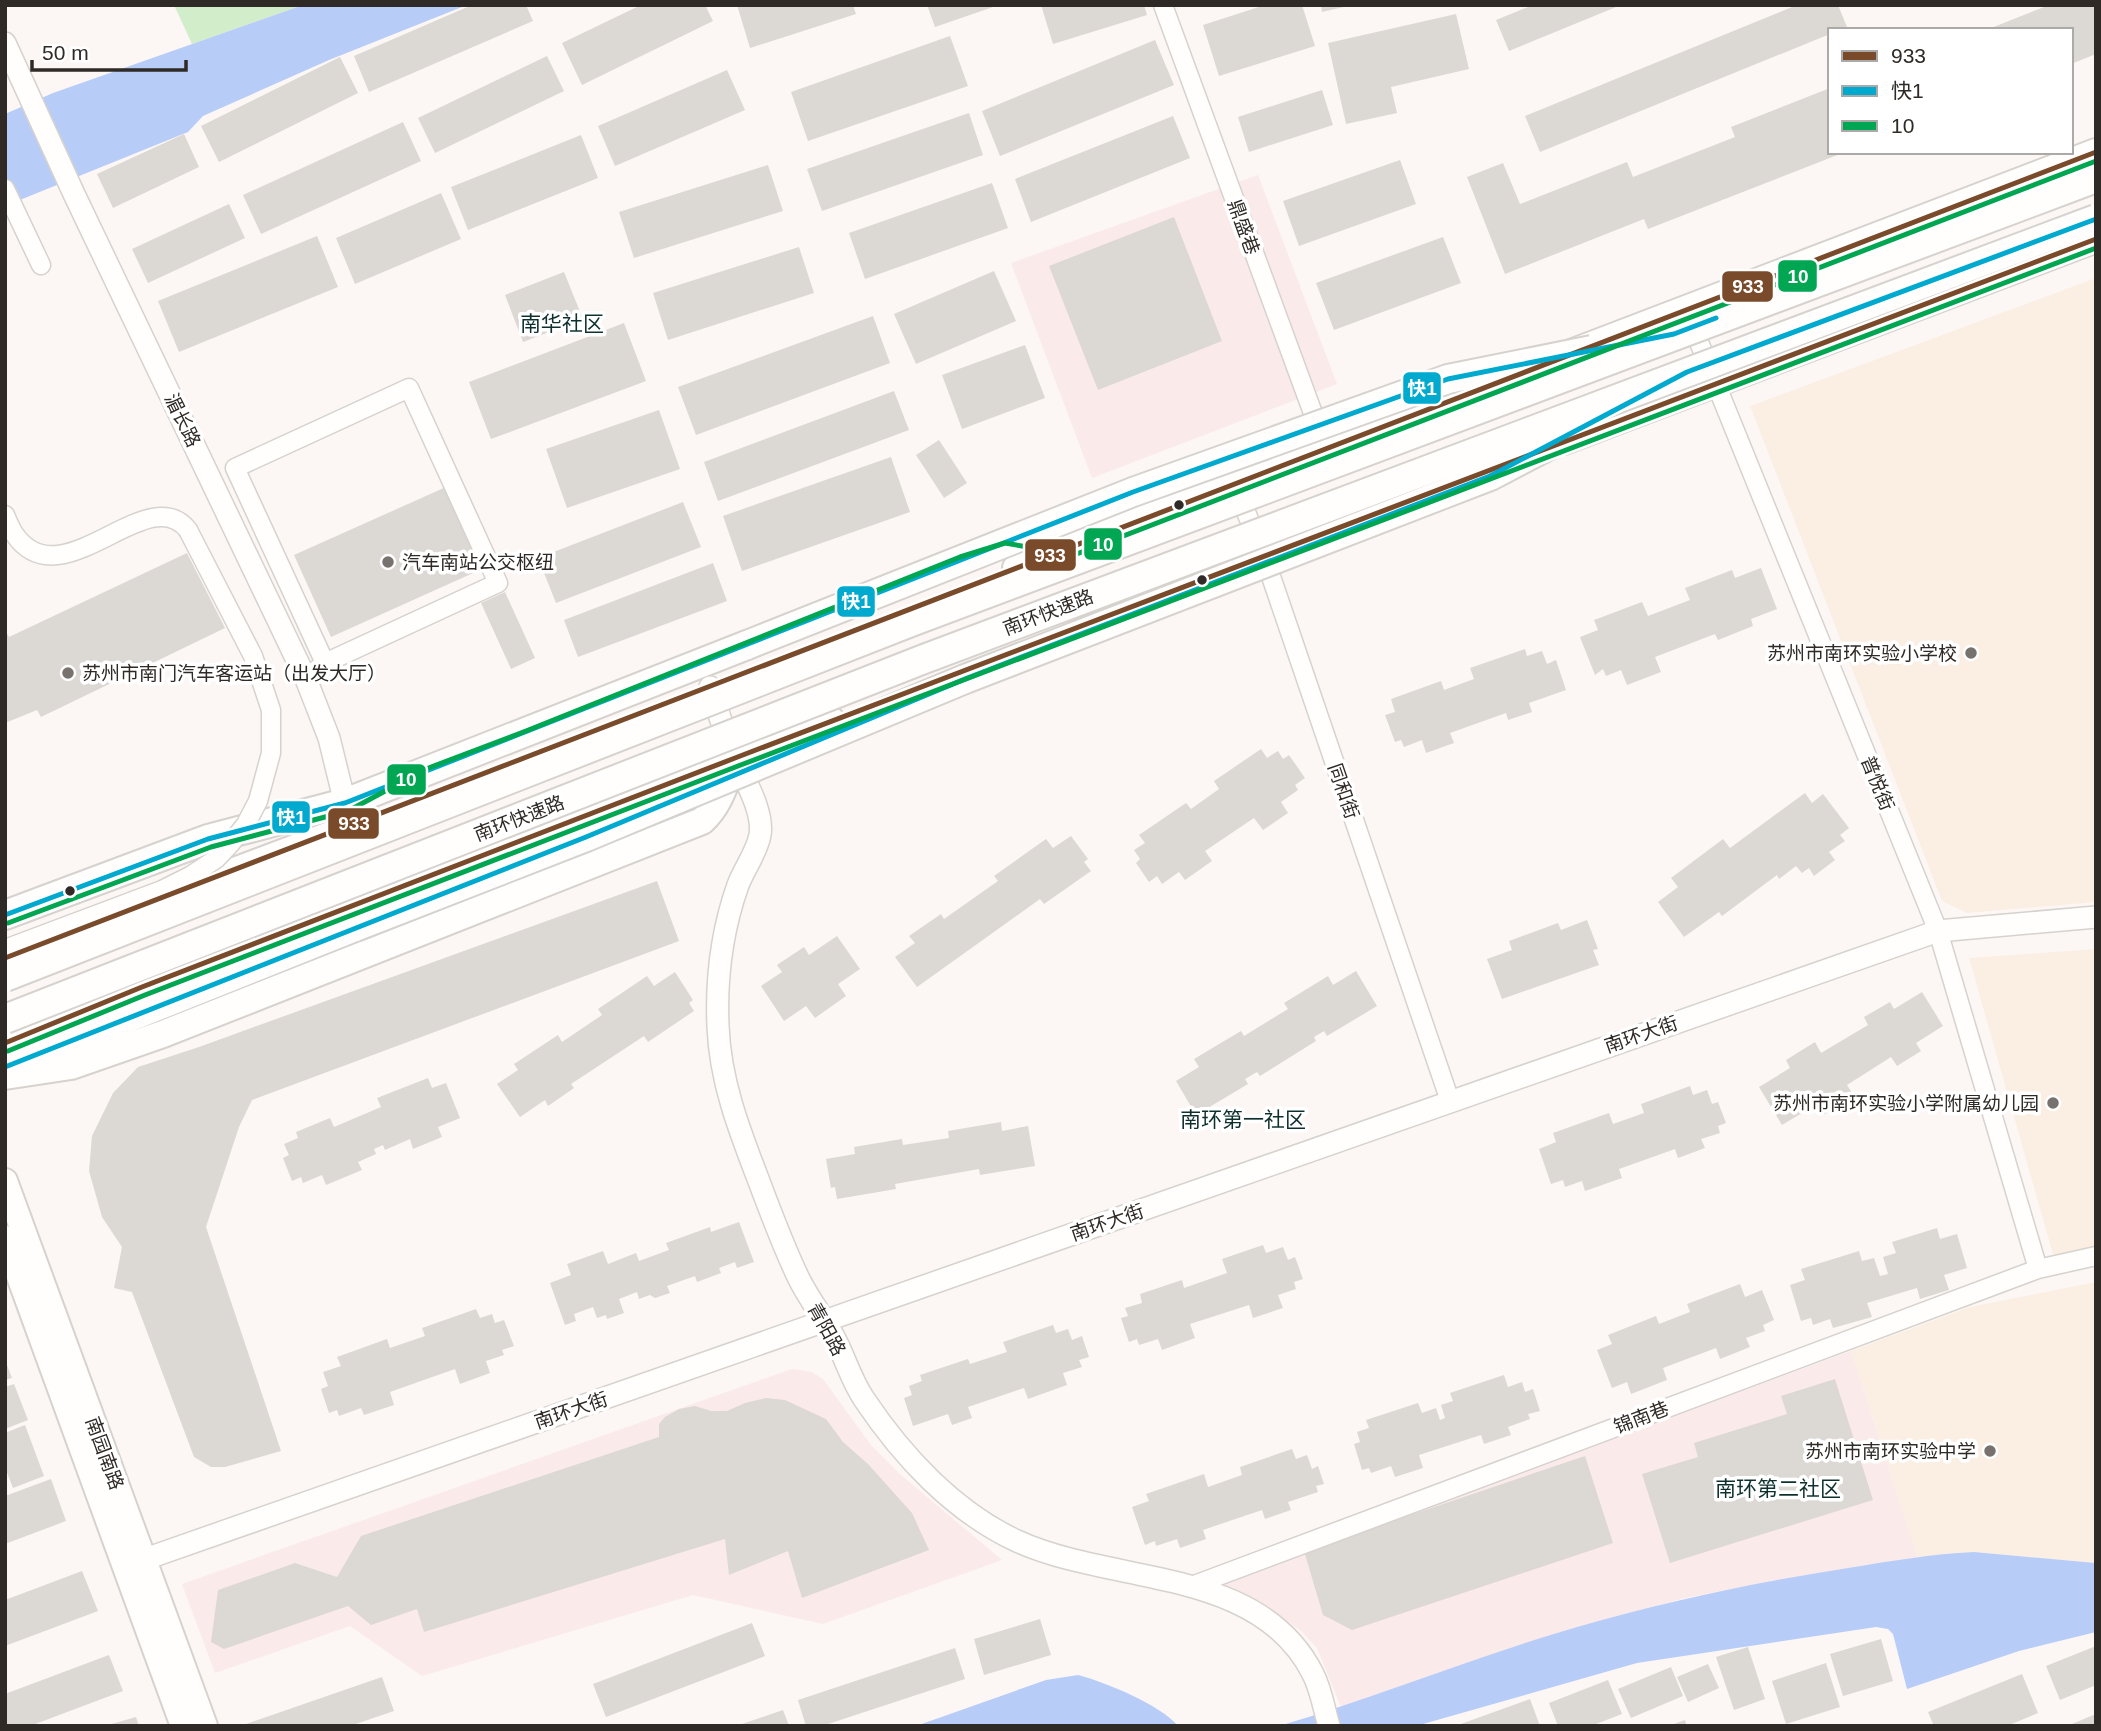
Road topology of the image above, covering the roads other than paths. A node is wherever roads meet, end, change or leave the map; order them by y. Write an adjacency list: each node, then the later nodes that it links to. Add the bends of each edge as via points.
1 (1163, 5): 11 (street, 鼎盛巷)
2 (5, 43): 17 (street, 湄长路)
3 (2094, 167): 8 (highway, 南环快速路, bridge)
4 (5, 189): 7 (street)
5 (2096, 219): 9 (highway, 南环快速路, bridge)
6 (2096, 239): 10 (main road)
7 (41, 265)
8 (1680, 321): 10 (street, 普悦街); 11 (main road); 20 (highway, bridge, via 1448,379 1133,492); 26 (highway, 南环快速路, bridge)
9 (1687, 372): 27 (highway, 南环快速路, bridge, via 924,659); 29 (highway, bridge, via 1490,476 965,679 586,837)
10 (1715, 384): 15 (main road); 23 (street, 普悦街)
11 (1326, 448): 12 (main road)
12 (1235, 483): 14 (main road); 15 (street, 同和街)
13 (5, 516): 24 (street, bridge, via 15,536 47,555 76,551 151,519 182,523 253,656 271,709 271,753 258,802 216,859 162,890)
14 (1071, 547): 18 (main road); 20 (main road, via 1004,534 957,549 422,761)
15 (1264, 556): 19 (main road); 31 (street, 同和街)
16 (325, 663): 16 (street, via 498,583 409,388 235,468); 17 (street)
17 (306, 678): 20 (street, 湄长路)
18 (710, 687): 19 (street, 青阳路); 25 (main road)
19 (735, 758): 28 (main road); 30 (main road, via 717,802 702,821 163,1034 71,1066); 36 (street, 青阳路, via 754,797 761,834 737,887 719,959 718,1028 726,1090 776,1227 799,1281)
20 (345, 803): 21 (highway, via 208,839)
21 (5, 915)
22 (2096, 917): 23 (street, 南环大街)
23 (1938, 931): 31 (street, 南环大街); 35 (street, 普悦街)
24 (5, 949)
25 (5, 958)
26 (5, 977)
27 (5, 1019)
28 (5, 1043)
29 (5, 1067)
30 (5, 1076)
31 (1450, 1101): 36 (street, 南环大街)
32 (5, 1181): 37 (main road, 南园南路)
33 (5, 1238): 37 (main road, 南园南路)
34 (2096, 1256): 35 (street, 锦南巷)
35 (2038, 1269): 38 (street, 锦南巷)
36 (824, 1322): 37 (street, 南环大街); 38 (street, 青阳路, via 862,1397 894,1439 939,1489 981,1521 1017,1541 1068,1559)
37 (135, 1562): 39 (main road, 南园南路); 40 (main road, 南园南路)
38 (1189, 1587): 41 (street, 青阳路, via 1238,1603 1272,1623 1314,1675)
39 (183, 1726)
40 (205, 1726)
41 (1329, 1726)

